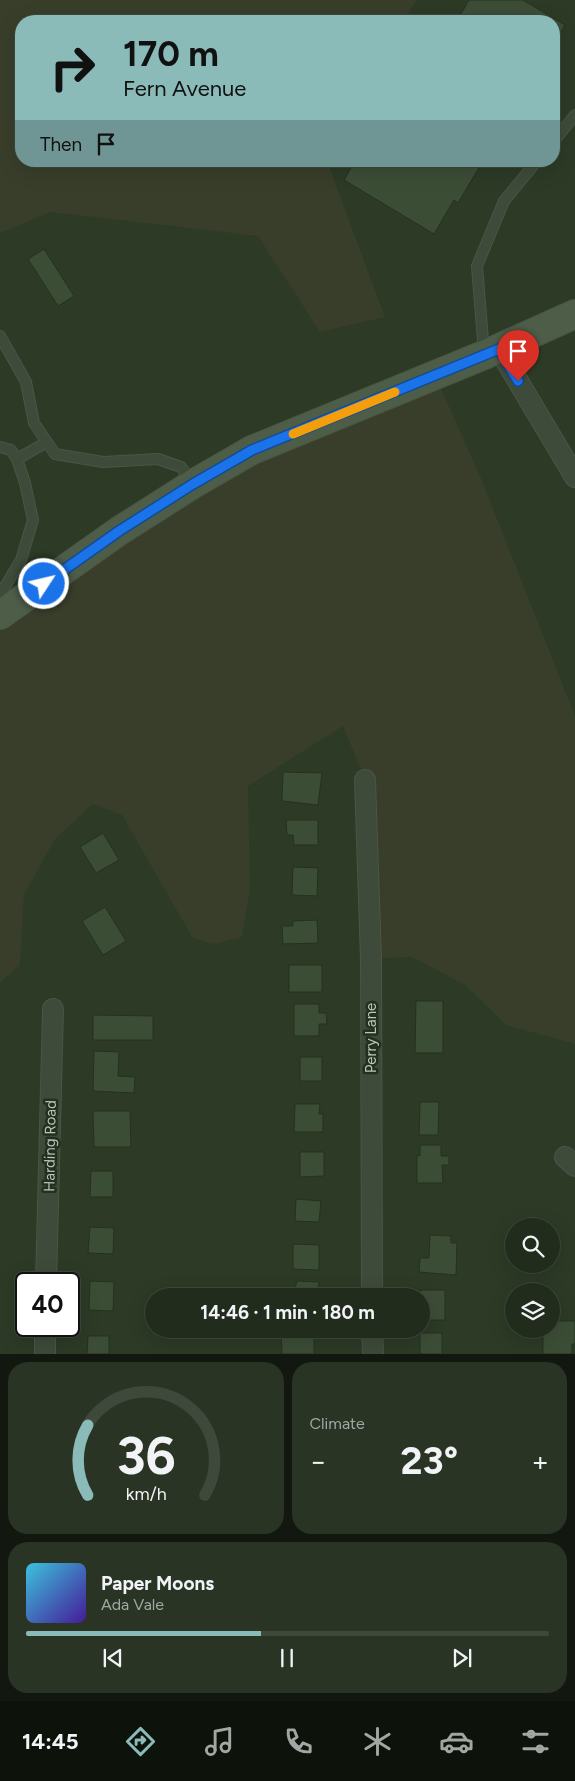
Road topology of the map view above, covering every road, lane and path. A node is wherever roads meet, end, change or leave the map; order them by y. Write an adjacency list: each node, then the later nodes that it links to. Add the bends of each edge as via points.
1 (575, 115): 2 (lane)
2 (560, 134)
3 (532, 167): 6 (lane, via 504,201 477,266)
4 (575, 314): 6 (street)
5 (0, 336): 7 (lane, via 26,382 34,423)
6 (492, 352): 10 (street); 11 (street, via 252,450)
7 (47, 442): 9 (lane); 11 (lane, via 55,454 103,462 158,459 181,467)
8 (0, 447): 9 (lane, via 11,450)
9 (17, 459): 12 (lane, via 32,520 21,560)
10 (575, 477)
11 (193, 484): 13 (street, via 119,531)
12 (0, 595)
13 (0, 616)
14 (365, 780): 17 (street, Perry Lane, via 371,959)
15 (53, 1009): 16 (street, Harding Road)
16 (46, 1272)
17 (372, 1288)
18 (45, 1337): 20 (street)
19 (372, 1338): 21 (street)
20 (44, 1354)
21 (372, 1354)

